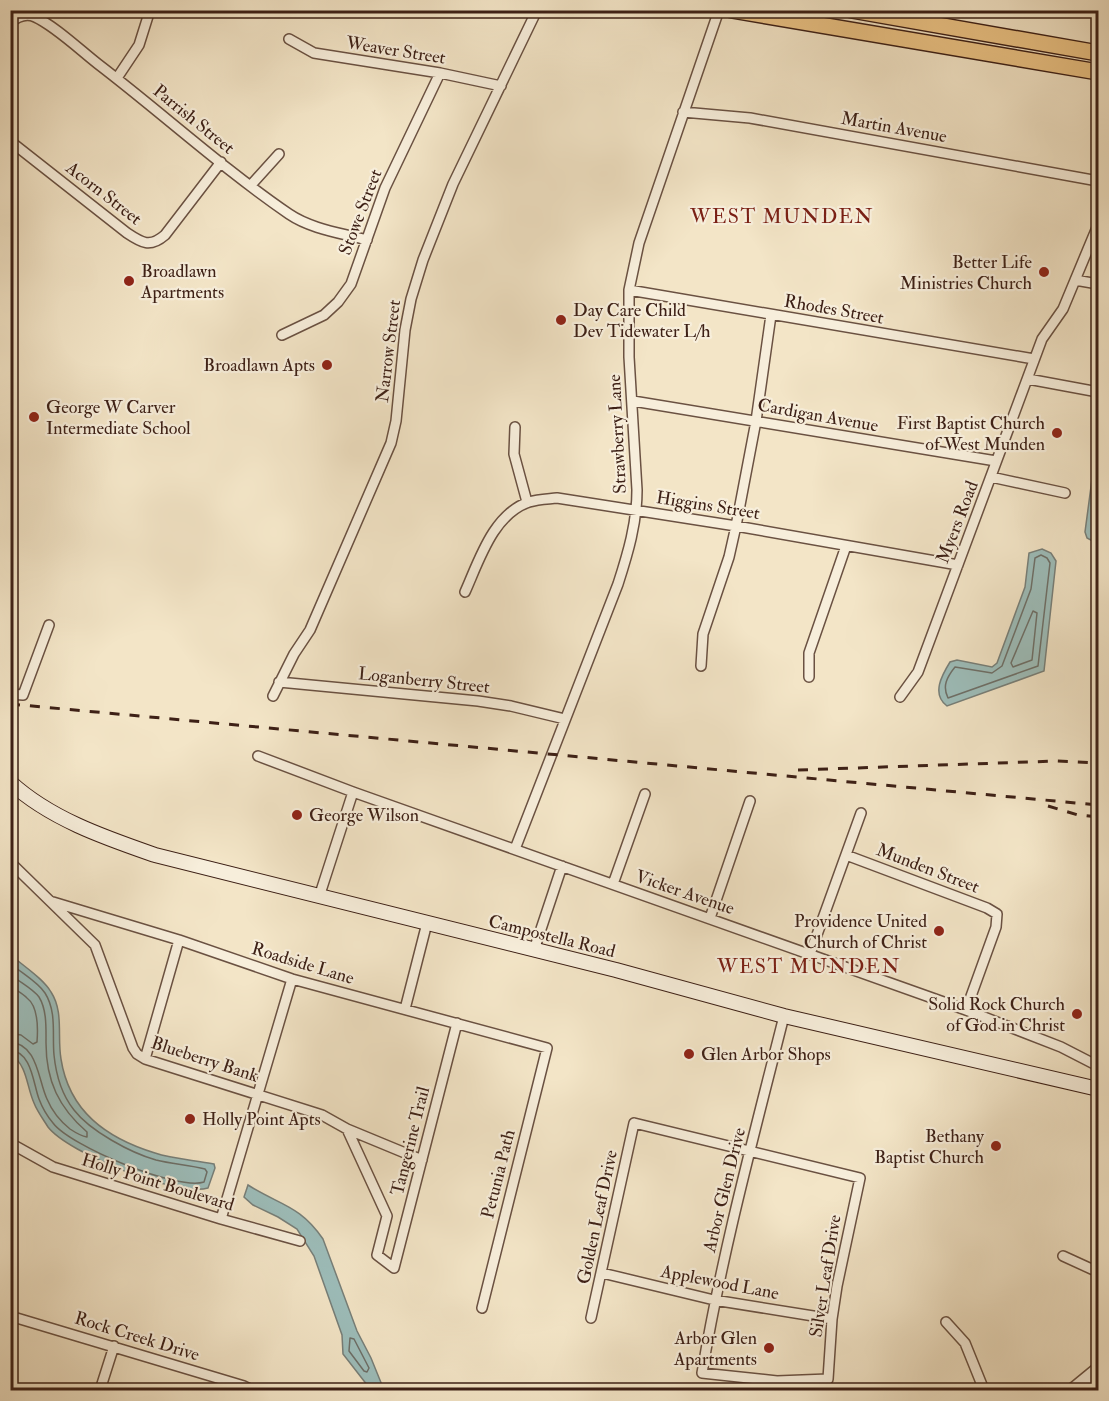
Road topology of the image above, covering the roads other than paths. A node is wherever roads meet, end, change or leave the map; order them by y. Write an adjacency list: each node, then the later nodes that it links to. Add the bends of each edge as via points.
1 (150, 10): 11 (street, via 140,45)
2 (537, 10): 12 (street, Narrow Street)
3 (719, 10): 13 (street, Strawberry Lane)
4 (732, 10): 9 (main road)
5 (852, 10): 8 (main road)
6 (10, 23): 11 (street, Parrish Street, via 16,18 34,16)
7 (289, 39): 10 (street, Weaver Street, via 314,53)
8 (1098, 53)
9 (1098, 72)
10 (440, 74): 12 (street, Weaver Street); 20 (street, Stowe Street, via 386,188)
11 (117, 78): 16 (street, Parrish Street)
12 (501, 86): 44 (street, Narrow Street, via 453,184 414,289 391,443 310,630)
13 (683, 112): 17 (street, Martin Avenue, via 750,118); 23 (street, Strawberry Lane, via 639,243)
14 (10, 141): 16 (street, Acorn Street, via 127,233 148,243 157,242 165,234)
15 (279, 154): 18 (street)
16 (221, 162): 18 (street, Parrish Street)
17 (1098, 181)
18 (250, 185): 20 (street, Parrish Street, via 312,225)
19 (1098, 225): 21 (street, Myers Road)
20 (367, 240): 25 (street, Stowe Street, via 351,284 338,302 324,315)
21 (1075, 280): 22 (street); 26 (street, Myers Road)
22 (1098, 284)
23 (629, 290): 24 (street, Rhodes Street); 29 (street, Strawberry Lane)
24 (771, 315): 26 (street, Rhodes Street); 30 (street)
25 (282, 334)
26 (1034, 359): 27 (street, Myers Road)
27 (1028, 379): 28 (street); 32 (street, Myers Road)
28 (1098, 392)
29 (633, 401): 30 (street, Cardigan Avenue); 36 (street, Strawberry Lane)
30 (756, 421): 32 (street, Cardigan Avenue); 37 (street)
31 (515, 427): 35 (street, via 514,454)
32 (996, 461): 33 (street, Myers Road)
33 (991, 477): 34 (street); 39 (street, Myers Road)
34 (1065, 493)
35 (528, 502): 36 (street, Higgins Street, via 557,498); 40 (street, Higgins Street, via 496,528)
36 (637, 510): 37 (street, Higgins Street); 48 (street, Strawberry Lane, via 618,584)
37 (736, 526): 38 (street, Higgins Street); 42 (street, via 703,634)
38 (846, 546): 39 (street, Higgins Street); 43 (street, via 809,653)
39 (958, 565): 47 (street, Myers Road, via 918,672)
40 (465, 592)
41 (49, 625): 45 (street, via 23,694)
42 (701, 666)
43 (809, 677)
44 (279, 682): 46 (street, Narrow Street); 48 (street, Loganberry Street, via 489,703)
45 (13, 694)
46 (273, 696)
47 (900, 697)
48 (565, 718): 55 (street, Strawberry Lane)
49 (258, 756): 51 (street, Vicker Avenue)
50 (10, 782): 60 (main road, Campostella Road, via 60,816 126,845 192,866)
51 (353, 792): 55 (street, Vicker Avenue); 60 (street)
52 (645, 794): 59 (street)
53 (750, 801): 62 (street)
54 (861, 813): 56 (street)
55 (514, 849): 58 (street, Vicker Avenue)
56 (846, 855): 66 (street); 69 (street, Munden Street, via 997,914 996,927)
57 (10, 862): 61 (street, Blueberry Bank)
58 (562, 866): 59 (street, Vicker Avenue); 65 (street)
59 (613, 884): 62 (street, Vicker Avenue)
60 (319, 897): 63 (main road, Campostella Road)
61 (53, 902): 64 (street, Roadside Lane); 73 (street, Blueberry Bank, via 95,945 133,1048)
62 (710, 918): 66 (street, Vicker Avenue)
63 (427, 923): 65 (main road, Campostella Road); 68 (street)
64 (179, 940): 67 (street, Roadside Lane); 73 (street)
65 (534, 950): 70 (main road, Campostella Road)
66 (810, 954): 69 (street, Vicker Avenue)
67 (292, 979): 68 (street, Roadside Lane); 76 (street)
68 (405, 1009): 71 (street, Roadside Lane)
69 (966, 1010): 74 (street, Vicker Avenue, via 1061,1047)
70 (784, 1016): 75 (main road, Campostella Road); 79 (street, Arbor Glen Drive)
71 (457, 1023): 72 (street, Roadside Lane); 80 (street, Tangerine Trail)
72 (547, 1048): 87 (street, Petunia Path)
73 (145, 1059): 76 (street, Blueberry Bank)
74 (1098, 1066)
75 (1098, 1089)
76 (260, 1094): 77 (street, Blueberry Bank, via 322,1115); 81 (street)
77 (347, 1129): 80 (street, Blueberry Bank); 80 (street, Tangerine Trail, via 387,1216 377,1255 394,1268)
78 (10, 1143): 81 (street, Holly Point Boulevard, via 53,1167)
79 (750, 1151): 85 (street, Golden Leaf Drive, via 634,1123); 86 (street, Arbor Glen Drive); 90 (street, Silver Leaf Drive, via 860,1178)
80 (422, 1160)
81 (221, 1219): 82 (street, Holly Point Boulevard)
82 (300, 1241)
83 (1063, 1256): 84 (street)
84 (1098, 1272)
85 (602, 1273): 86 (street, Applewood Lane); 89 (street, Golden Leaf Drive)
86 (714, 1300): 90 (street, Applewood Lane); 95 (street, Arbor Glen Drive, via 702,1373 777,1381)
87 (482, 1308)
88 (10, 1316): 92 (street, Rock Creek Drive)
89 (591, 1318)
90 (832, 1319): 95 (street, Silver Leaf Drive)
91 (946, 1322): 98 (street, via 965,1343)
92 (114, 1346): 96 (street); 97 (street, Rock Creek Drive)
93 (1098, 1367): 94 (street)
94 (1087, 1376): 99 (street); 100 (street)
95 (828, 1379)
96 (100, 1390)
97 (252, 1390)
98 (984, 1390)
99 (1070, 1390)
100 (1098, 1390)

